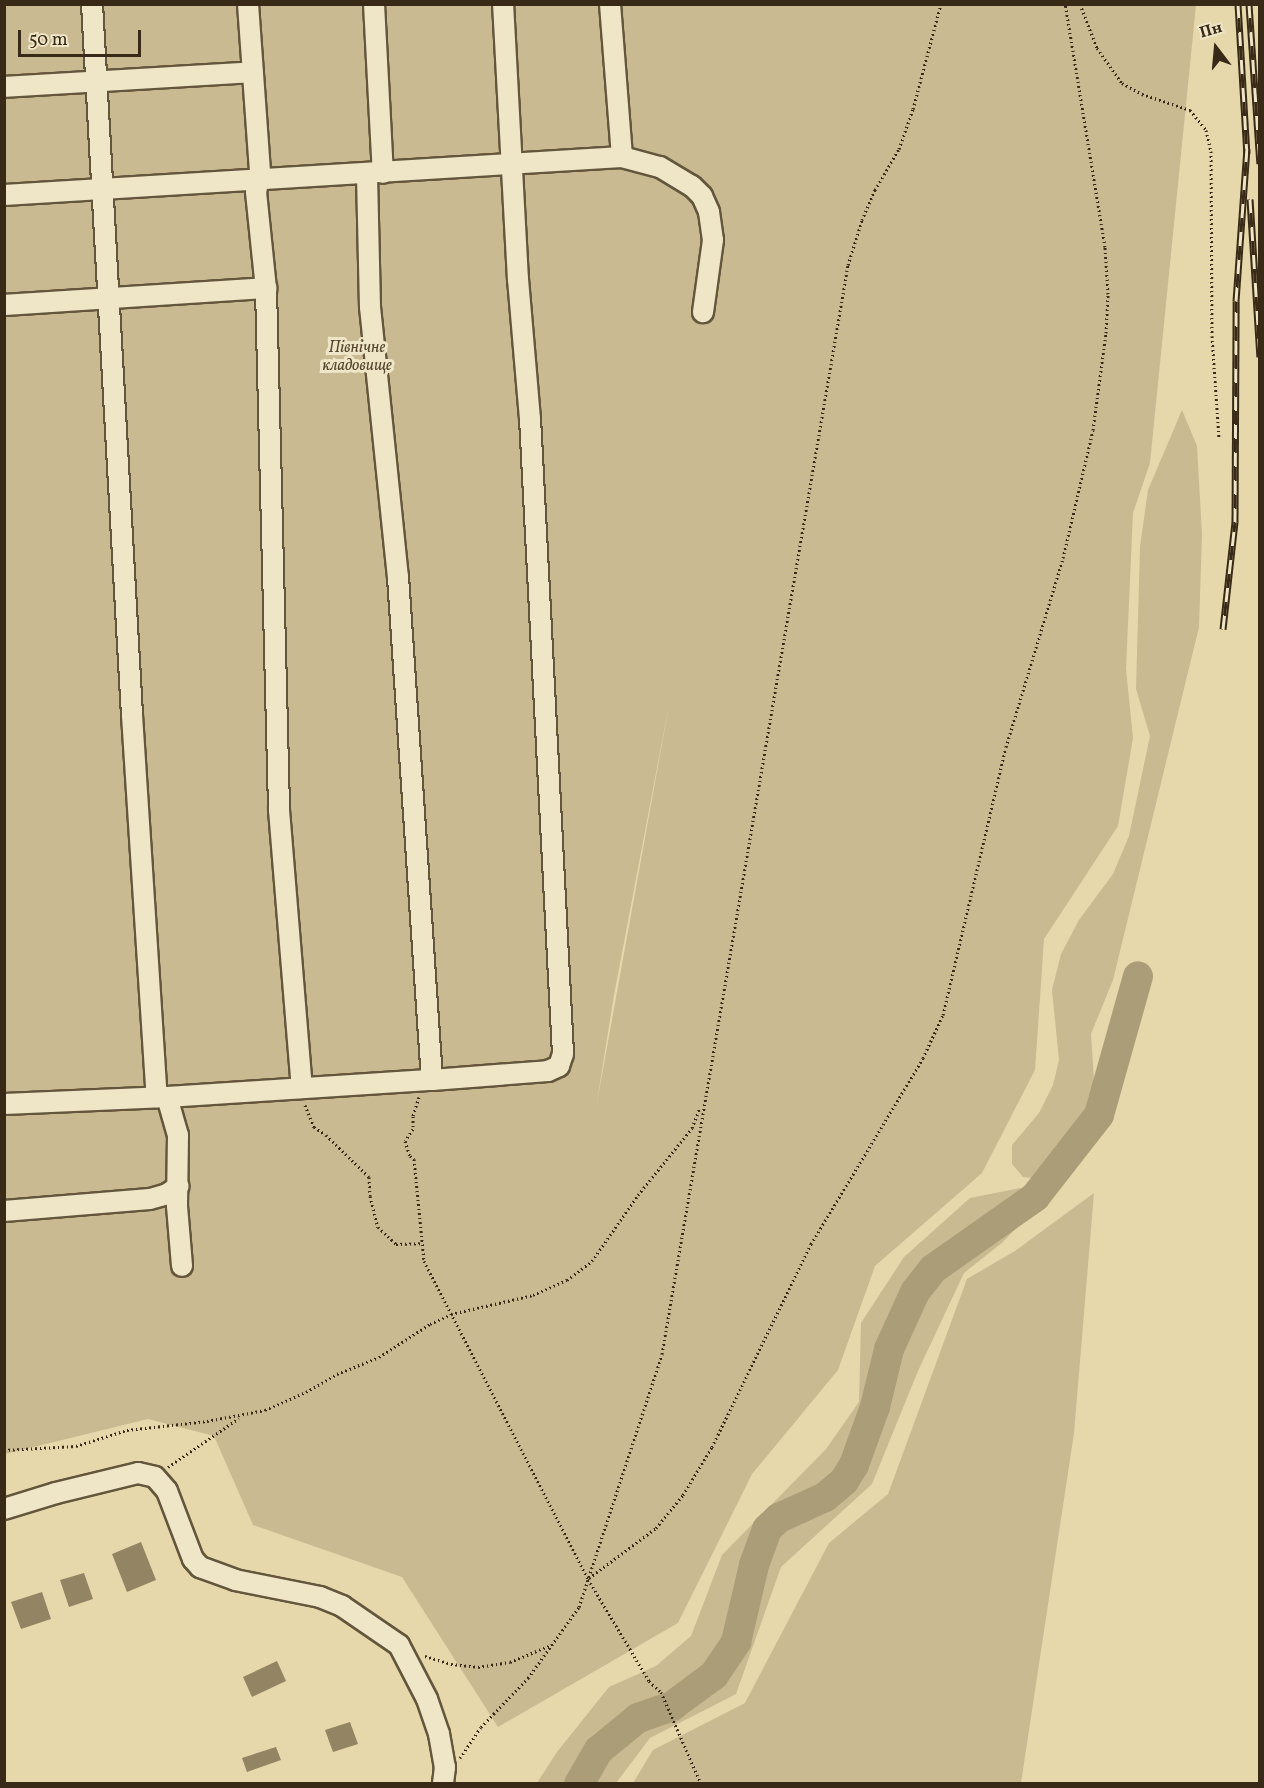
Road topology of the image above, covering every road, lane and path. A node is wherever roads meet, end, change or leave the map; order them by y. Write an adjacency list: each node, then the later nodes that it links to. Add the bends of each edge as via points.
1 (92, 4): 10 (street)
2 (248, 4): 9 (street)
3 (374, 4): 14 (street)
4 (503, 4): 13 (street)
5 (610, 4): 12 (street)
6 (941, 4): 26 (path, via 899,149 866,210 848,265)
7 (1065, 4): 37 (path, via 1103,236 1108,294 1106,333 1093,430 1063,558 1006,747 943,1015 923,1058 811,1244 712,1447 683,1496 656,1528)
8 (1080, 4): 22 (path, via 1097,48 1122,83 1190,110 1206,130 1212,151 1212,336)
9 (253, 72): 10 (street); 15 (street)
10 (96, 82): 11 (street); 16 (street)
11 (4, 87)
12 (622, 157): 13 (street); 21 (street, via 660,167 702,196 709,212 712,240)
13 (512, 164): 14 (street); 23 (street, via 530,419 563,1054 559,1066 548,1071)
14 (375, 174): 15 (street); 23 (street, via 371,318 398,577)
15 (258, 181): 16 (street); 18 (street)
16 (104, 189): 17 (street); 19 (street)
17 (4, 195)
18 (266, 288): 19 (street); 24 (street, via 279,810)
19 (109, 299): 20 (street); 25 (street)
20 (4, 305)
21 (703, 312)
22 (1219, 438)
23 (432, 1080): 24 (street); 30 (path, via 423,1086 413,1129 405,1141 414,1159)
24 (302, 1088): 25 (street); 30 (path, via 306,1112 314,1127 369,1177 378,1227 396,1244)
25 (162, 1097): 27 (street); 28 (street, via 178,1135)
26 (703, 1101): 32 (path, via 693,1128 638,1195 592,1261 578,1273 533,1295); 37 (path, via 662,1354)
27 (4, 1104)
28 (179, 1186): 29 (street, via 150,1200); 31 (street)
29 (4, 1211)
30 (421, 1243): 32 (path, via 424,1261)
31 (182, 1266)
32 (451, 1314): 33 (path, via 379,1357 287,1401); 37 (path)
33 (241, 1416): 34 (path, via 127,1430 76,1446); 35 (path, via 178,1463)
34 (4, 1450)
35 (151, 1476): 36 (street, via 138,1473); 39 (street, via 167,1491 193,1559 200,1567 235,1580 320,1597 342,1606)
36 (4, 1509)
37 (588, 1579): 38 (path, via 579,1607); 41 (path, via 649,1681 661,1692)
38 (555, 1643): 39 (path, via 510,1662 478,1667 451,1664); 40 (path, via 481,1727)
39 (399, 1645): 40 (street, via 439,1734)
40 (444, 1782)
41 (701, 1784)

